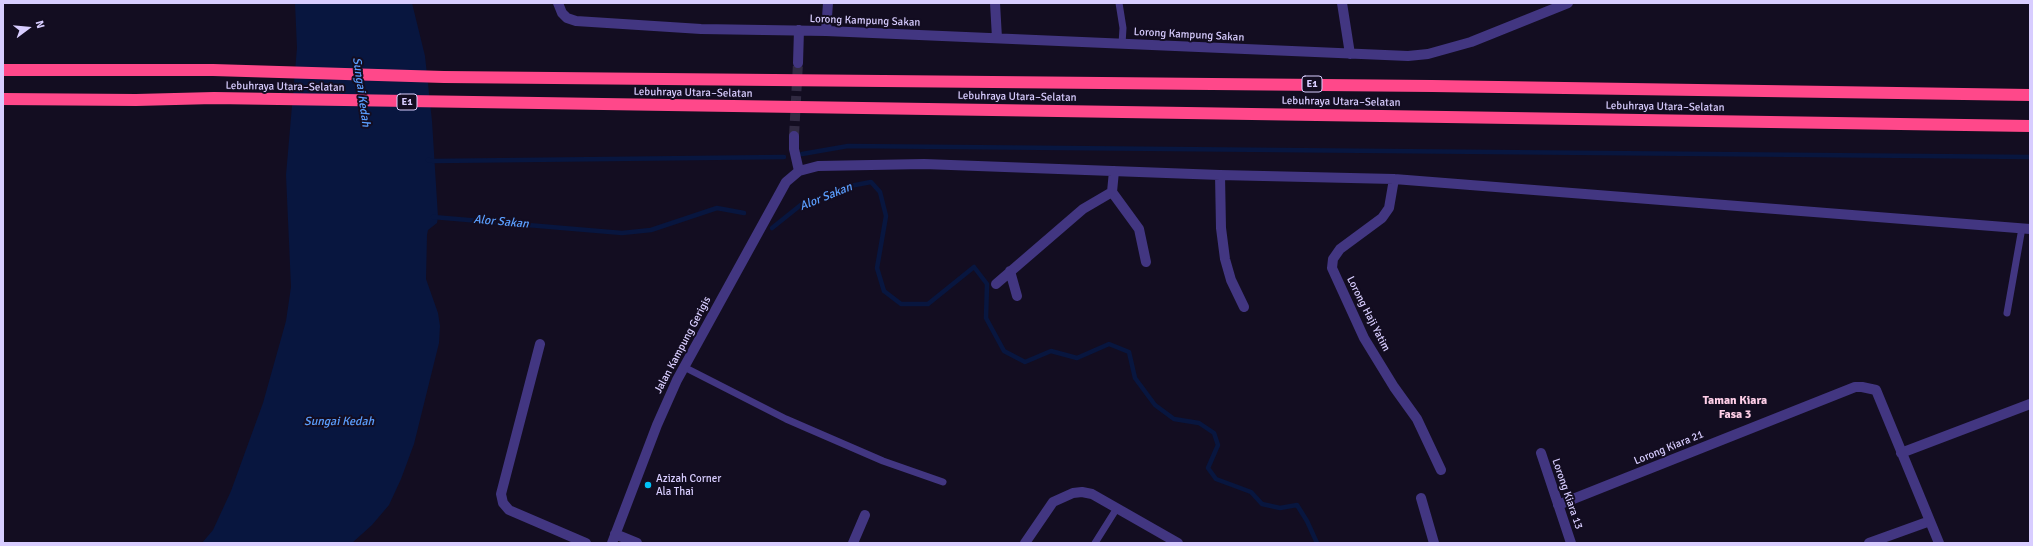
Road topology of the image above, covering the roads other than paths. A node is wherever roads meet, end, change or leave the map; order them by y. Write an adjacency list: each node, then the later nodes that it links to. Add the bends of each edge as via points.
1 (558, 3): 7 (street, Lorong Kampung Sakan, via 567,18 576,21 701,29)
2 (828, 3): 8 (street)
3 (995, 3): 9 (street)
4 (1118, 3): 10 (lane, via 1123,28)
5 (1342, 3): 11 (street)
6 (1568, 3): 11 (street, Lorong Kampung Sakan, via 1448,50 1408,56)
7 (799, 30): 8 (street, Lorong Kampung Sakan); 12 (street)
8 (826, 31): 9 (street, Lorong Kampung Sakan)
9 (997, 38): 10 (street, Lorong Kampung Sakan)
10 (1122, 44): 11 (street, Lorong Kampung Sakan)
11 (1350, 54)
12 (798, 63)
13 (3, 70): 14 (highway, Lebuhraya Utara–Selatan / E1, via 213,70 444,77 1408,85)
14 (2030, 95)
15 (3, 99): 16 (highway, Lebuhraya Utara–Selatan / E1, via 214,98)
16 (2030, 126)
17 (794, 136): 18 (street)
18 (799, 171): 19 (street, via 829,164 916,164); 31 (street, Jalan Kampung Gerigis, via 786,182)
19 (1114, 171): 20 (street); 22 (street)
20 (1220, 175): 21 (street); 28 (street, via 1225,259 1231,280)
21 (1394, 179): 23 (street); 36 (street, Lorong Haji Yatim, via 1389,208 1382,218 1340,249 1333,259 1332,268 1364,338 1394,388 1417,419)
22 (1112, 192): 24 (street, via 1139,229); 25 (street, via 1083,209)
23 (2026, 228): 29 (lane)
24 (1146, 262)
25 (1010, 271): 26 (street); 27 (street)
26 (996, 284)
27 (1017, 296)
28 (1244, 307)
29 (2007, 313)
30 (540, 344): 45 (street, via 501,494 503,503 509,510)
31 (684, 366): 37 (lane, via 799,425 883,461); 43 (street, Jalan Kampung Gerigis, via 657,425)
32 (2028, 405): 33 (street); 35 (street)
33 (2030, 416)
34 (1541, 453): 39 (street, Lorong Kiara 13)
35 (1900, 453): 39 (street, Lorong Kiara 21, via 1876,390 1855,387); 42 (street)
36 (1441, 470)
37 (943, 482)
38 (1421, 498): 51 (street)
39 (1558, 505): 52 (street, Lorong Kiara 13)
40 (1117, 508): 44 (street); 48 (street, via 1092,494 1073,493 1053,502); 49 (lane)
41 (865, 515): 47 (street)
42 (1930, 521): 53 (street); 54 (street)
43 (614, 538): 46 (street)
44 (1160, 539): 50 (street)
45 (586, 543)
46 (637, 543)
47 (853, 543)
48 (1025, 543)
49 (1095, 543)
50 (1178, 543)
51 (1434, 543)
52 (1571, 543)
53 (1869, 543)
54 (1939, 543)

